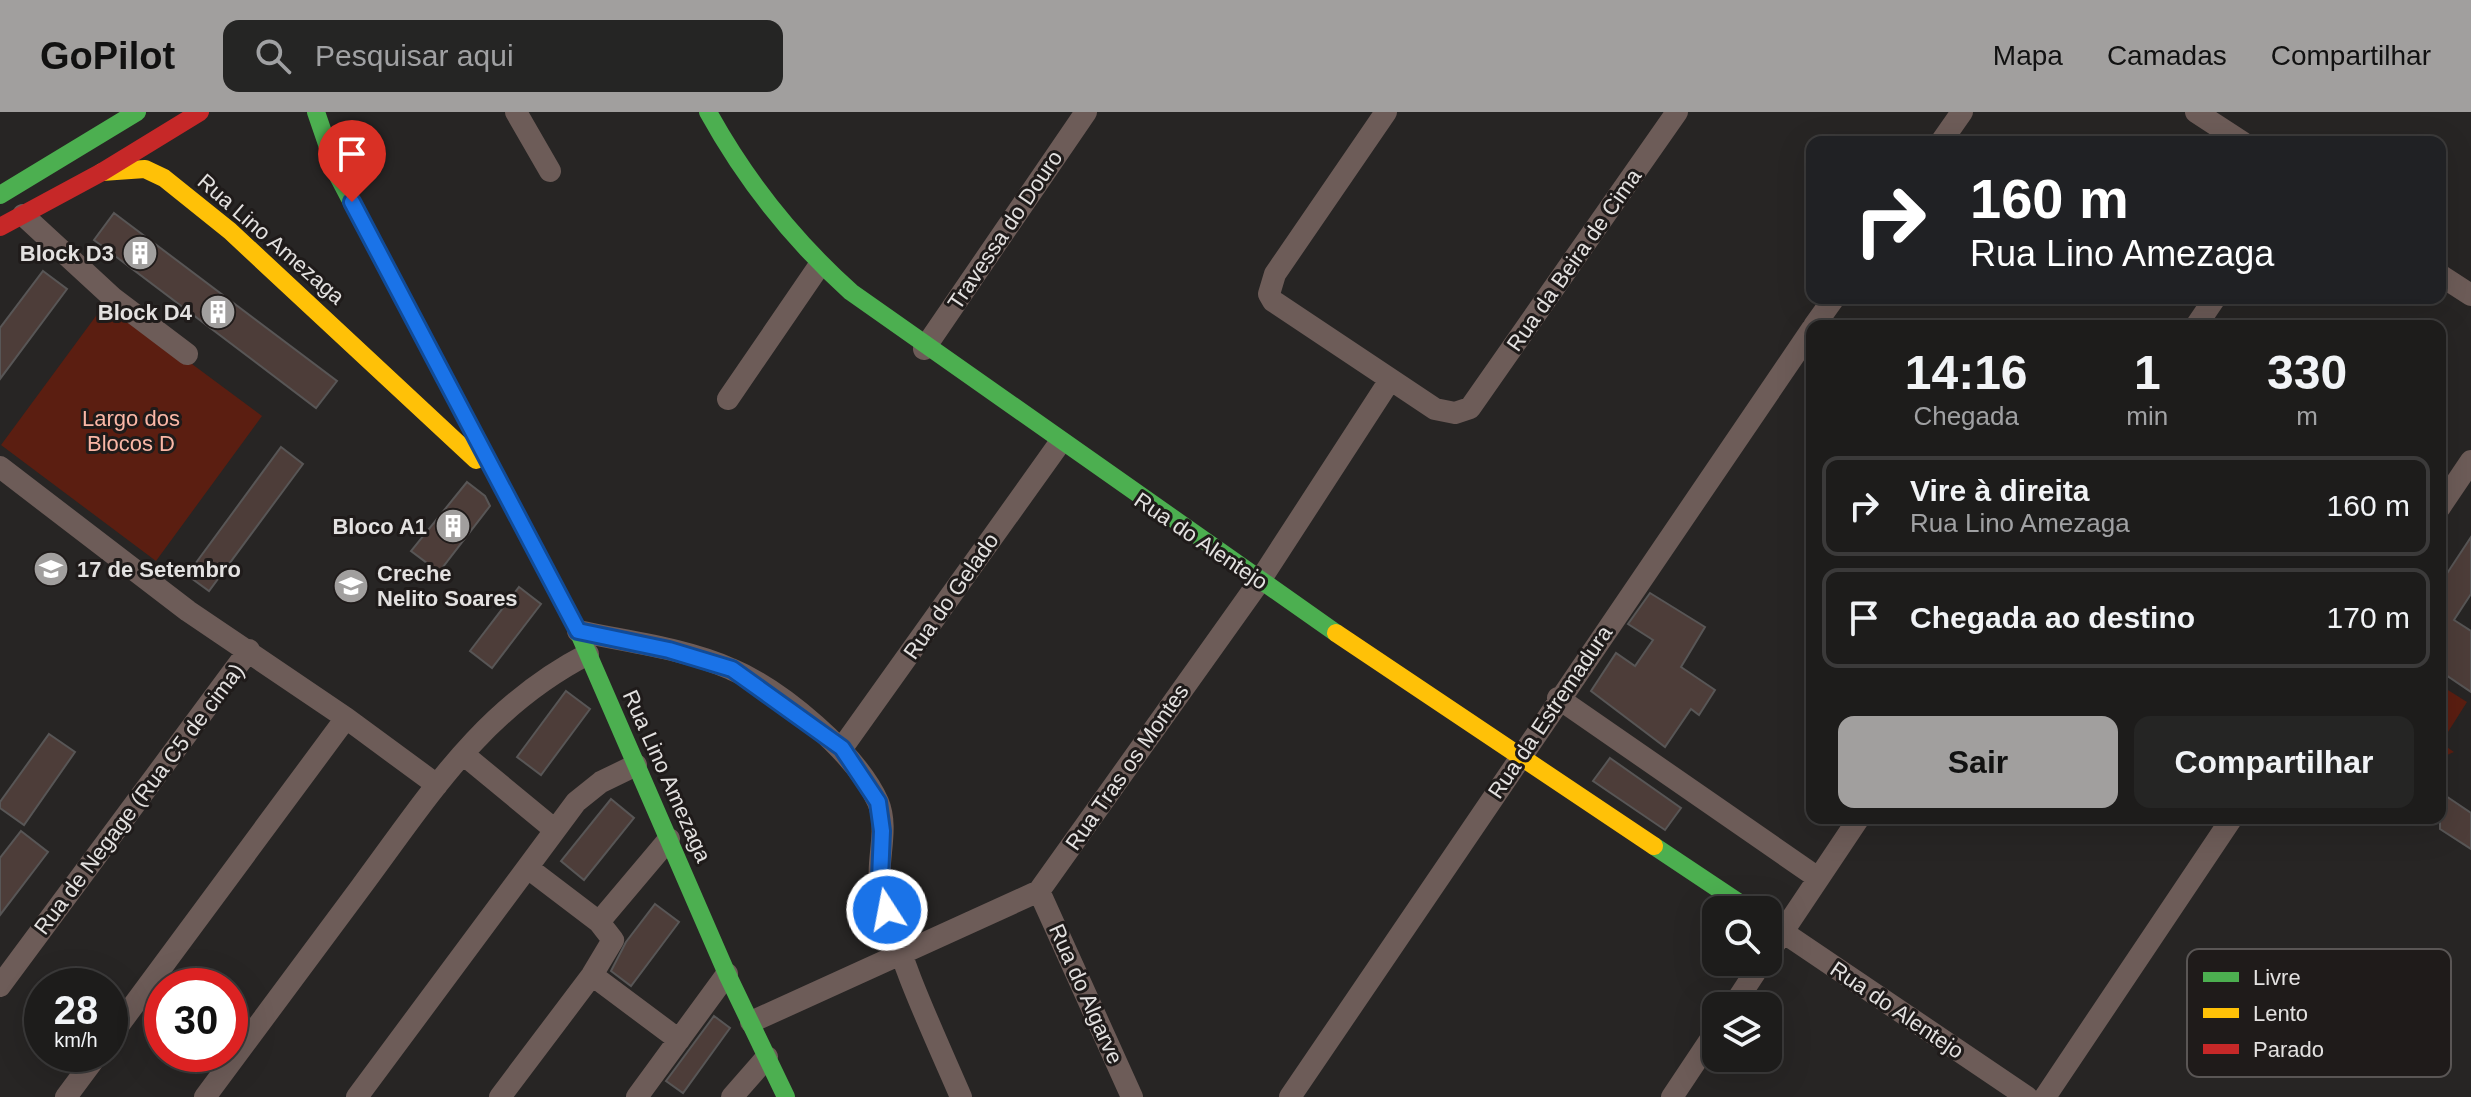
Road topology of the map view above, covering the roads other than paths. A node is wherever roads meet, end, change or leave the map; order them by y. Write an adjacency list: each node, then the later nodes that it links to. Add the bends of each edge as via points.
1 (137, 112): 15 (street)
2 (200, 112): 14 (street)
3 (316, 112): 21 (street, Rua Lino Amezaga, via 338,176)
4 (516, 112): 13 (street)
5 (708, 112): 18 (street, Rua do Alentejo, via 755,190)
6 (1386, 112): 28 (street, via 1275,274 1269,294)
7 (1677, 112): 28 (street, Rua da Beira de Cima, via 1470,408 1455,413 1435,409)
8 (1962, 112): 11 (street)
9 (2196, 112): 12 (street)
10 (1079, 114): 25 (street, Travessa do Douro)
11 (1945, 136)
12 (2233, 136)
13 (550, 171)
14 (102, 172): 16 (street); 24 (street, Rua Lino Amezaga, via 145,169 164,178)
15 (0, 195)
16 (23, 215): 17 (street); 27 (street, via 113,298)
17 (0, 227)
18 (819, 266): 25 (street, Rua do Alentejo); 29 (street)
19 (2446, 279): 20 (street)
20 (2471, 295)
21 (407, 307): 22 (street); 33 (street, Rua Lino Amezaga)
22 (405, 337)
23 (1806, 338): 39 (street, Rua da Estremadura)
24 (360, 349): 26 (street); 33 (street, Rua Lino Amezaga)
25 (924, 349): 30 (street, Rua do Alentejo)
26 (387, 350)
27 (187, 354)
28 (1390, 380): 35 (street, Rua Tras os Montes)
29 (728, 399)
30 (1059, 444): 35 (street, Rua do Alentejo); 41 (street, Rua do Gelado)
31 (2471, 461): 34 (street)
32 (0, 467): 37 (street, via 188,611)
33 (496, 479): 36 (street, Rua Lino Amezaga)
34 (2446, 498)
35 (1259, 582): 43 (street, Rua do Alentejo); 52 (street, Rua Tras os Montes)
36 (578, 631): 38 (street, Rua Lino Amezaga); 41 (street, via 732,669)
37 (249, 650): 40 (street); 60 (street, Rua de Negage (Rua C5 de cima))
38 (588, 654): 42 (street, via 521,695); 44 (street, Rua Lino Amezaga)
39 (1558, 698): 43 (street, Rua da Estremadura); 51 (street)
40 (346, 718): 45 (street); 61 (street)
41 (842, 748): 57 (street, via 878,802 881,890)
42 (463, 754): 45 (street); 48 (street)
43 (1521, 755): 53 (street, Rua do Alentejo); 76 (street, Rua da Estremadura)
44 (636, 765): 48 (street, via 576,802); 49 (street, Rua Lino Amezaga)
45 (437, 785): 69 (street)
46 (1855, 824): 51 (street)
47 (2228, 824): 79 (street)
48 (555, 830): 50 (street)
49 (669, 839): 55 (street); 58 (street, Rua Lino Amezaga)
50 (536, 873): 55 (street); 70 (street)
51 (1818, 878): 54 (street)
52 (1039, 891): 57 (street); 75 (street, Rua do Algarve)
53 (1729, 896)
54 (1782, 919)
55 (606, 929): 59 (street, via 612,944)
56 (1782, 932): 78 (street, Rua do Alentejo)
57 (900, 953): 62 (street); 74 (street)
58 (727, 974): 62 (street, Rua Lino Amezaga); 63 (street)
59 (592, 975): 63 (street); 71 (street)
60 (0, 986)
61 (128, 1013)
62 (751, 1022): 65 (street, Rua Lino Amezaga)
63 (679, 1040): 67 (street)
64 (1702, 1052): 77 (street)
65 (767, 1057): 72 (street); 73 (street, Rua Lino Amezaga)
66 (85, 1072): 68 (street)
67 (646, 1094)
68 (66, 1097)
69 (205, 1097)
70 (357, 1097)
71 (500, 1097)
72 (732, 1097)
73 (786, 1097)
74 (961, 1097)
75 (1132, 1097)
76 (1290, 1097)
77 (1672, 1097)
78 (2027, 1097)
79 (2045, 1097)

